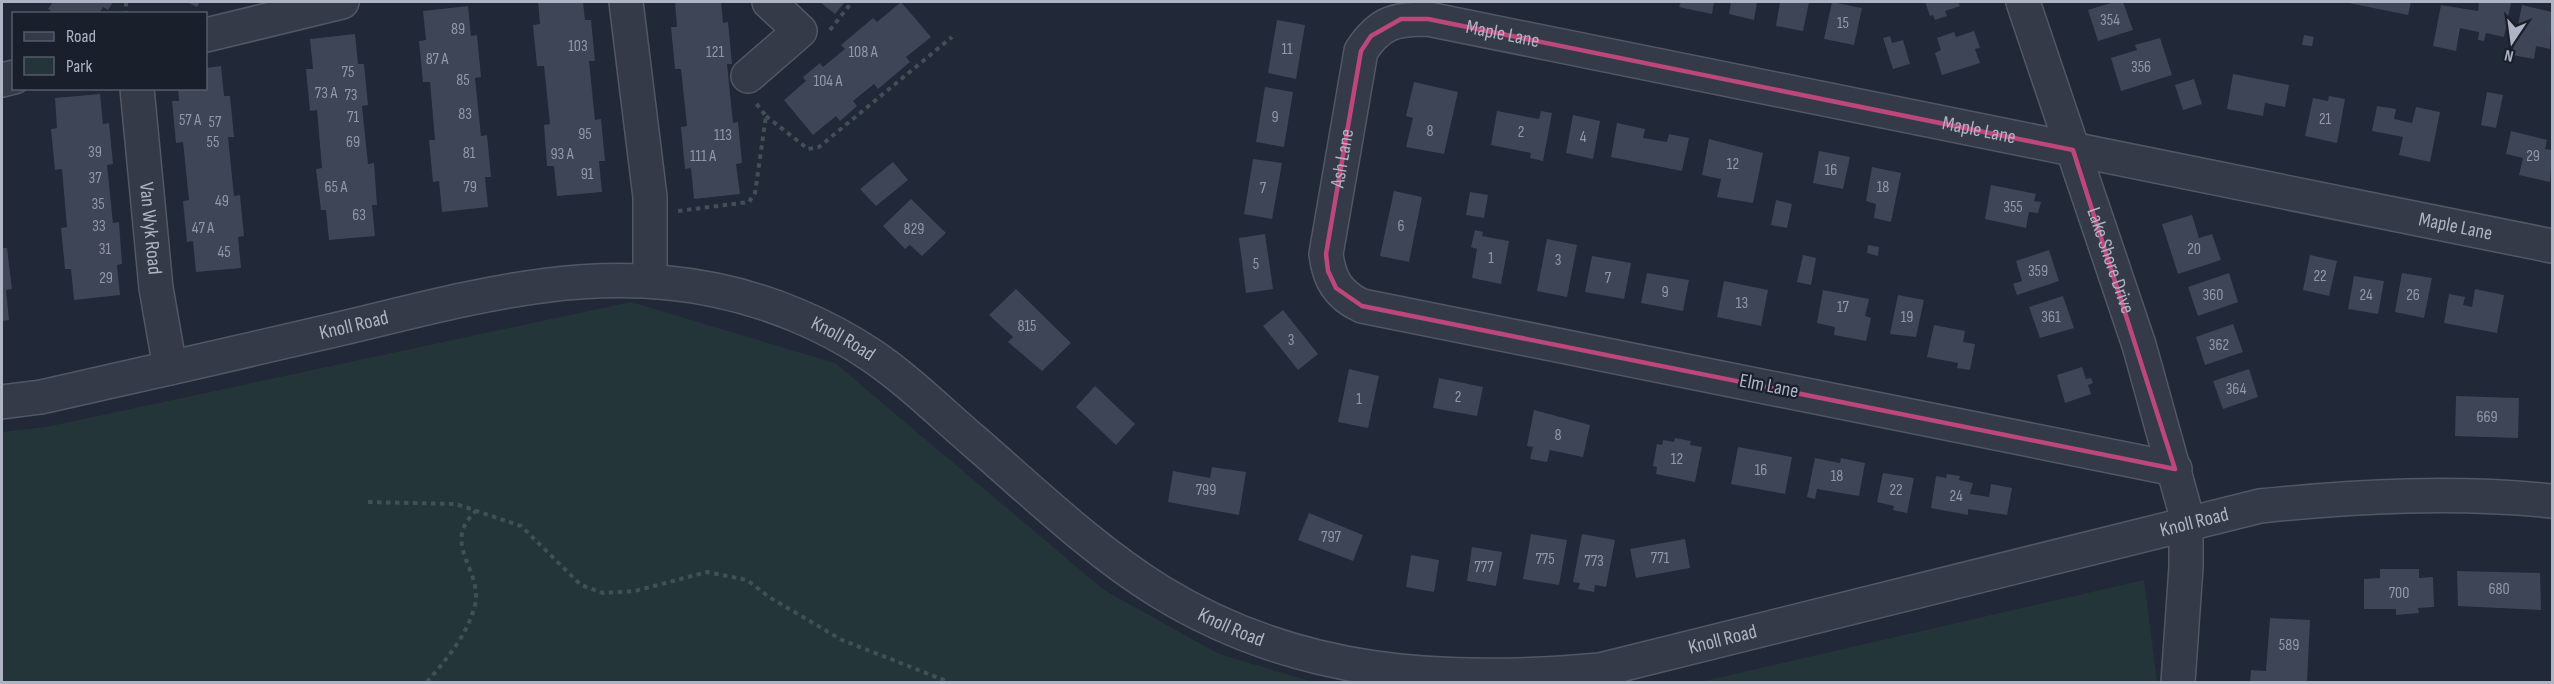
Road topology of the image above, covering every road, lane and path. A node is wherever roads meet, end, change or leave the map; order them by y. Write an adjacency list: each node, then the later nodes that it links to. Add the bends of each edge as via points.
1 (342, 2): 6 (street)
2 (626, 2): 12 (street)
3 (769, 2): 8 (street, via 800,31)
4 (2023, 2): 11 (street, Lake Shore Drive)
5 (1405, 19): 11 (street, Maple Lane, via 1428,19); 15 (street, Ash Lane, via 1385,25 1361,51 1326,254 1336,288 1348,300)
6 (207, 35)
7 (952, 37): 10 (path, via 819,147 808,149)
8 (748, 76): 10 (path, via 742,85)
9 (137, 90): 16 (street, Van Wyk Road, via 156,288)
10 (766, 116): 12 (path, via 755,193 749,202 716,209)
11 (2073, 150): 13 (street, Maple Lane); 18 (street, Lake Shore Drive, via 2139,345)
12 (651, 213): 14 (street)
13 (2553, 246)
14 (650, 281): 16 (street, Knoll Road, via 560,282 463,300); 22 (street, Knoll Road, via 717,290 822,327 868,353 906,381 1116,561 1159,591 1221,625 1276,648 1320,662 1385,675 1494,681 1600,670)
15 (1362, 306): 18 (street, Elm Lane)
16 (170, 368): 17 (street, Knoll Road, via 41,398)
17 (2, 402)
18 (2175, 469): 22 (street, Lake Shore Drive)
19 (2553, 501): 22 (street, Knoll Road, via 2441,495 2340,498 2260,506)
20 (368, 502): 21 (path, via 456,504)
21 (477, 511): 23 (path, via 465,522 460,538 476,602 452,652); 24 (path, via 521,526 581,585 603,594 635,591 707,572 747,580 842,640)
22 (2186, 523): 25 (street, Lake Shore Drive)
23 (427, 682)
24 (949, 682)
25 (2178, 682)

